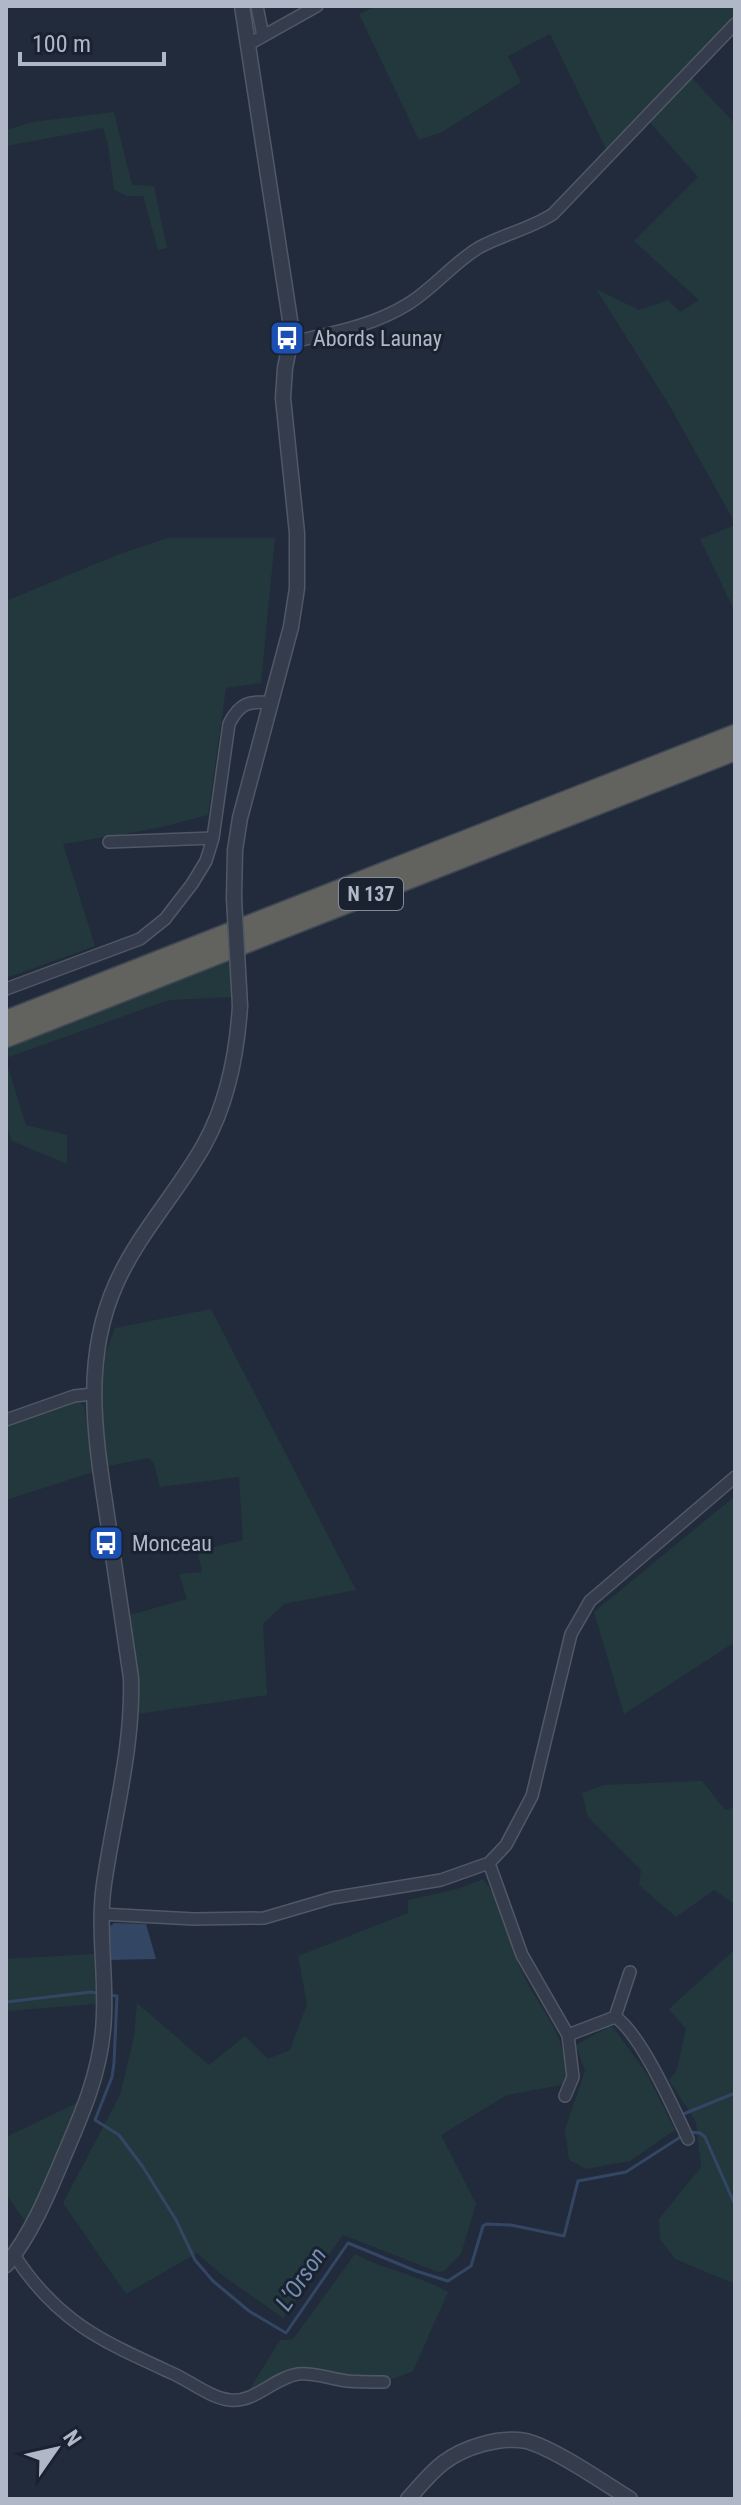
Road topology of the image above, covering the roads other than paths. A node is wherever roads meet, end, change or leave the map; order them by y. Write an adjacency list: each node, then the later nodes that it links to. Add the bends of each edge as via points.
1 (242, 6): 6 (street)
2 (257, 6): 5 (street)
3 (317, 6): 5 (street)
4 (735, 24): 7 (street, via 553,214 480,247 409,304 384,317)
5 (263, 36): 6 (street)
6 (249, 44): 7 (street)
7 (292, 342): 8 (street, via 283,398 297,533 297,588)
8 (271, 702): 11 (street, via 244,704 229,724); 16 (street, bridge, via 235,850 240,1006 229,1082 204,1145 117,1282 96,1347)
9 (735, 735): 14 (highway, N 137)
10 (735, 750): 15 (highway, N 137)
11 (213, 838): 12 (street); 13 (street, via 192,884 153,931)
12 (109, 842)
13 (6, 989)
14 (6, 1021)
15 (6, 1037)
16 (93, 1394): 17 (street); 20 (street, via 95,1445 131,1678 132,1716)
17 (6, 1420)
18 (735, 1477): 19 (street, via 590,1601 571,1634 532,1796 506,1845)
19 (489, 1863): 20 (street, via 441,1880 332,1898 264,1918); 23 (street, via 522,1955)
20 (101, 1914): 26 (street, via 100,2059 50,2188)
21 (630, 1972): 22 (street)
22 (615, 2017): 23 (street); 25 (street, via 657,2076)
23 (568, 2035): 24 (street, via 573,2077)
24 (565, 2096)
25 (688, 2139)
26 (10, 2260): 27 (street, via 57,2310 91,2334 220,2398 244,2400 300,2374)
27 (384, 2382)
28 (408, 2499): 29 (street, via 456,2455 477,2446 526,2441)
29 (630, 2499)

